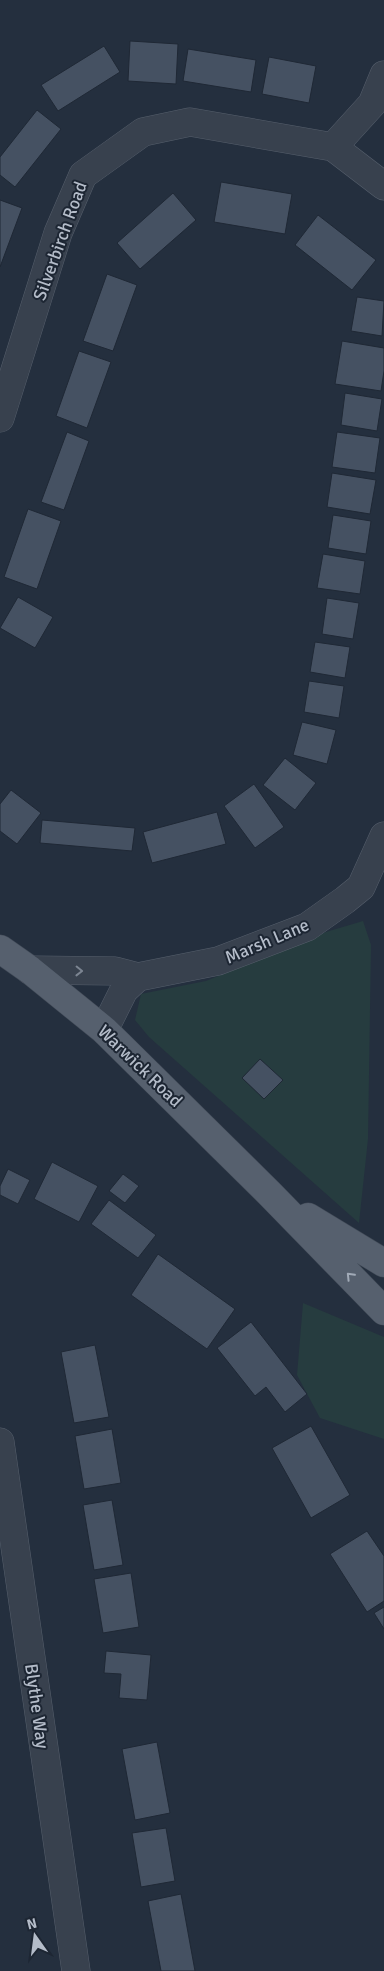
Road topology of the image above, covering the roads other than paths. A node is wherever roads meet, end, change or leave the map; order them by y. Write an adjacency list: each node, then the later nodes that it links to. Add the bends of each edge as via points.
1 (384, 75): 2 (street, via 372,104)
2 (333, 147): 3 (street, Silverbirch Road); 4 (street, Silverbirch Road, via 190,122 143,132 83,175 58,234)
3 (384, 186)
4 (0, 418)
5 (384, 836): 8 (street, Marsh Lane, via 361,887 307,927 218,961)
6 (0, 949): 7 (main road, Warwick Road)
7 (30, 970): 8 (street, Marsh Lane, one-way to 8, via 115,971); 9 (main road, Warwick Road)
8 (138, 977): 9 (street, via 124,990)
9 (104, 1030): 10 (main road, Warwick Road)
10 (270, 1194): 11 (main road, Warwick Road); 12 (main road, Warwick Road, one-way to 10)
11 (384, 1263)
12 (384, 1311)
13 (0, 1442): 14 (street, Blythe Way)
14 (76, 1971)

